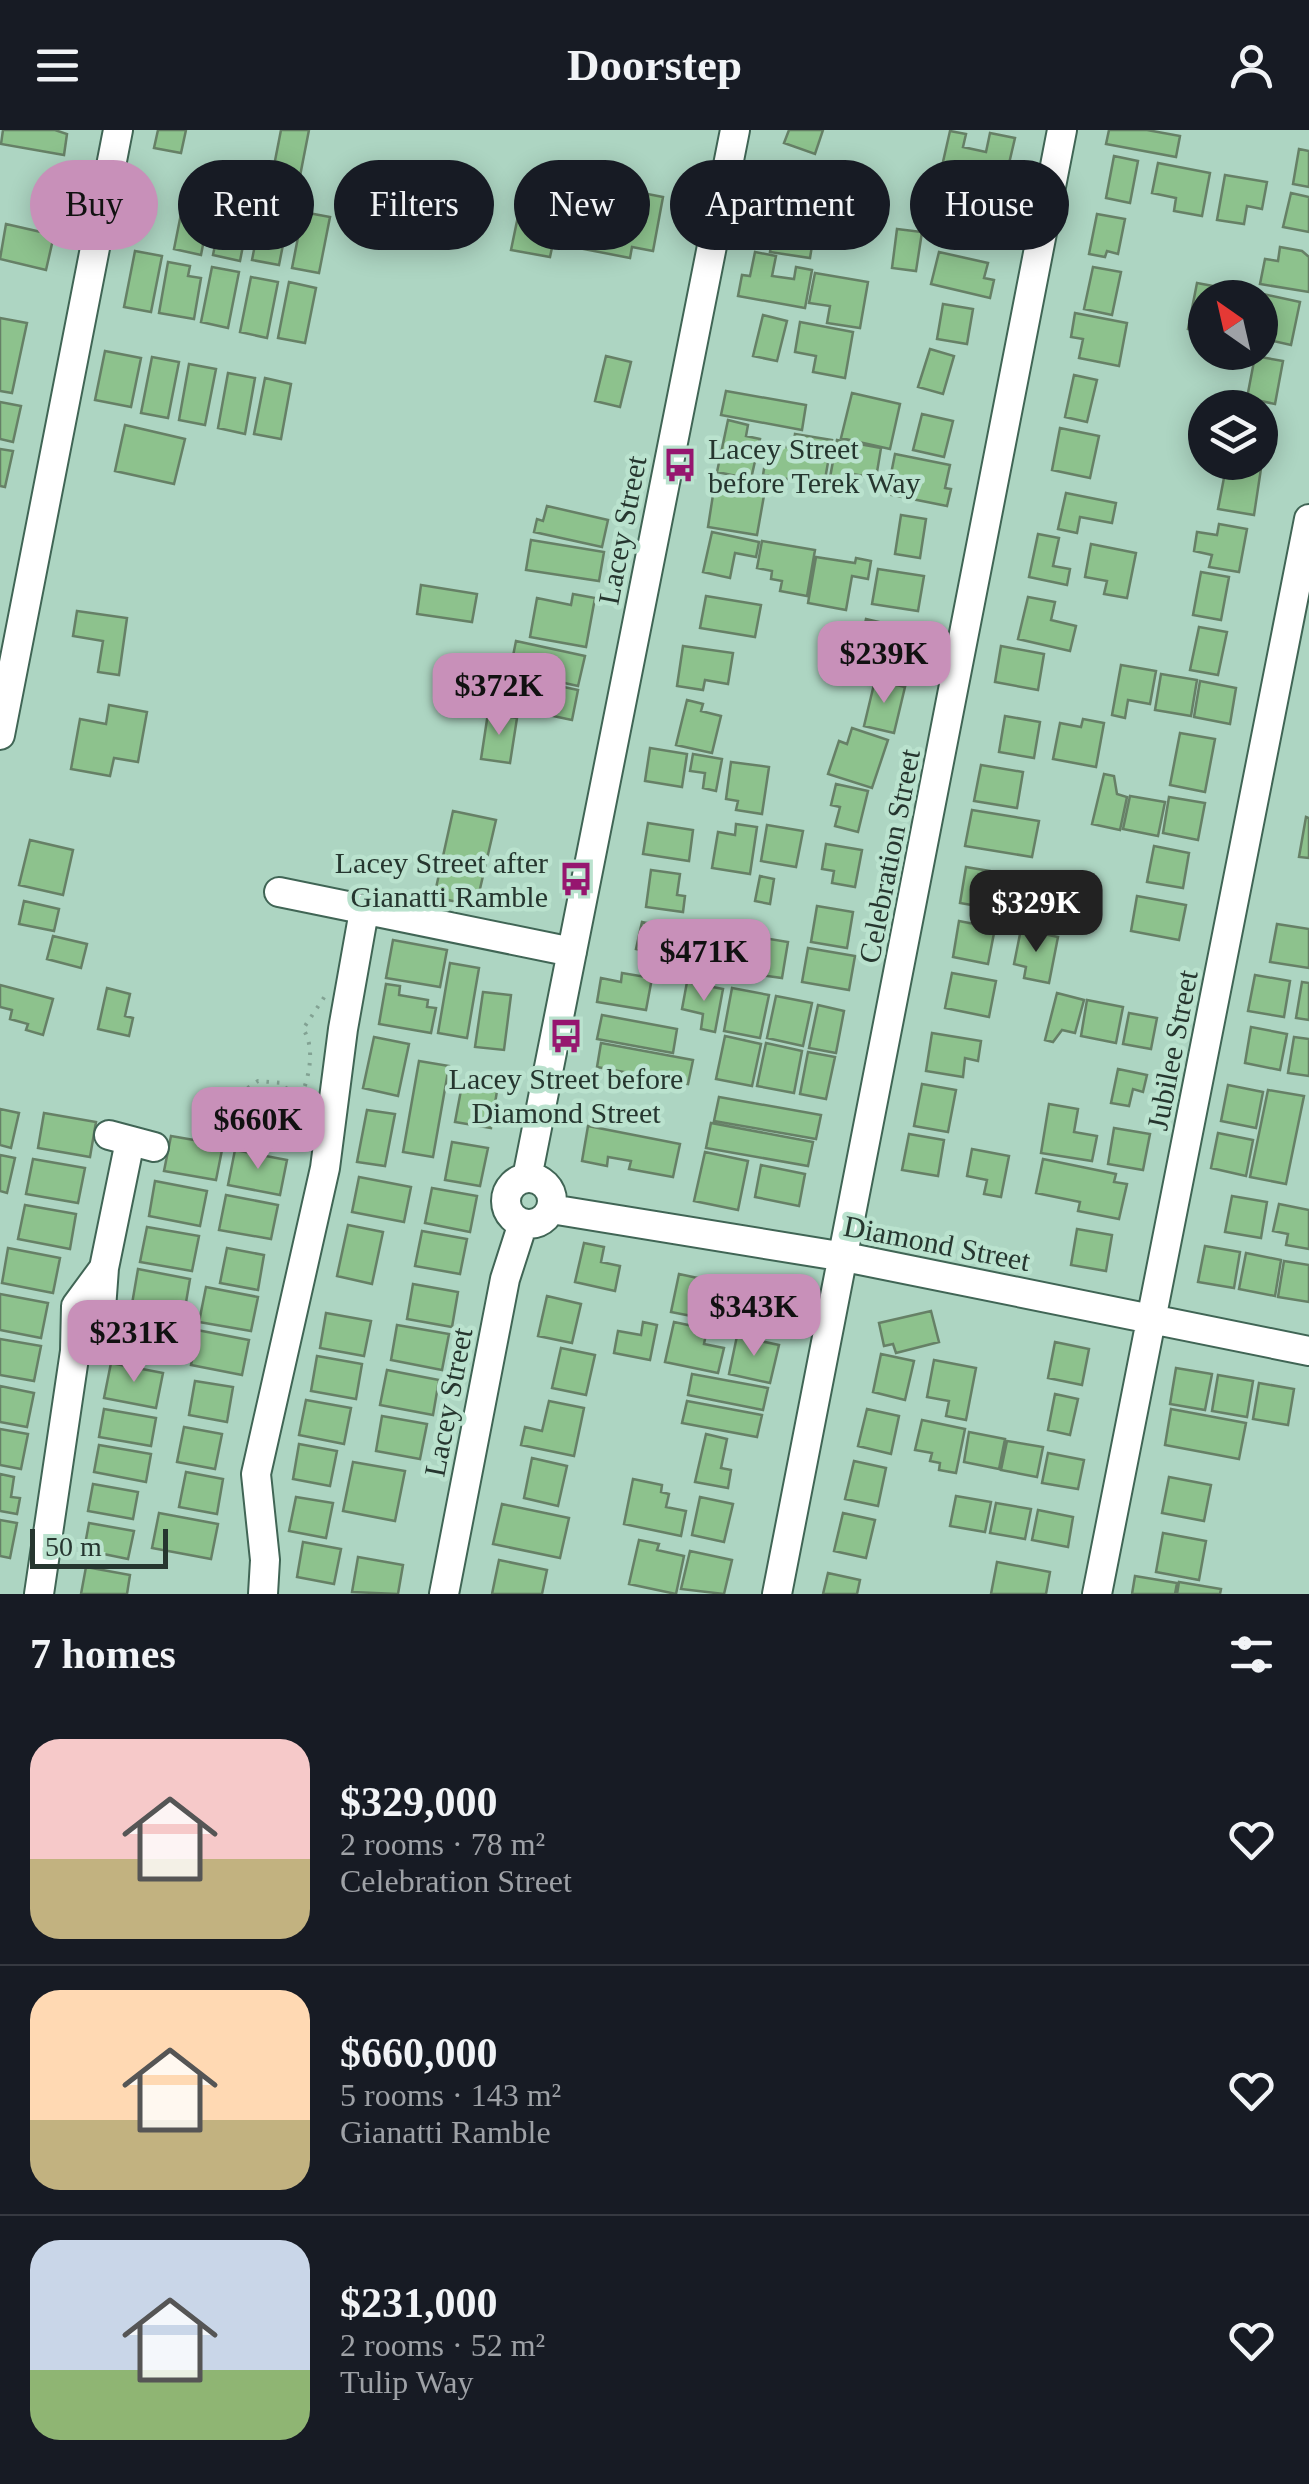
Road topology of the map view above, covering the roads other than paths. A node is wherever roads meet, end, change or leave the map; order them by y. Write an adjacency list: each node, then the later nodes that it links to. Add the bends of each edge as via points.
1 (118, 130): 5 (street)
2 (734, 130): 9 (street, Lacey Street)
3 (1062, 130): 14 (street, Celebration Street)
4 (1309, 519): 15 (street, Jubilee Street)
5 (4, 698): 6 (street)
6 (0, 735)
7 (279, 892): 8 (street)
8 (364, 911): 9 (street); 18 (street, via 314,1139 314,1221 256,1474)
9 (572, 952): 11 (street, Lacey Street)
10 (131, 1141): 17 (street, via 104,1268 76,1306)
11 (526, 1178): 12 (street, via 542,1182); 13 (street, via 507,1193 506,1204)
12 (551, 1209): 13 (street, via 545,1218); 14 (street, Diamond Street)
13 (523, 1223): 19 (street, Lacey Street, via 505,1279)
14 (845, 1257): 15 (street, Diamond Street); 20 (street, Celebration Street)
15 (1151, 1318): 16 (street, Diamond Street); 21 (street, Jubilee Street)
16 (1309, 1350)
17 (39, 1594)
18 (264, 1594)
19 (444, 1594)
20 (777, 1594)
21 (1097, 1594)

